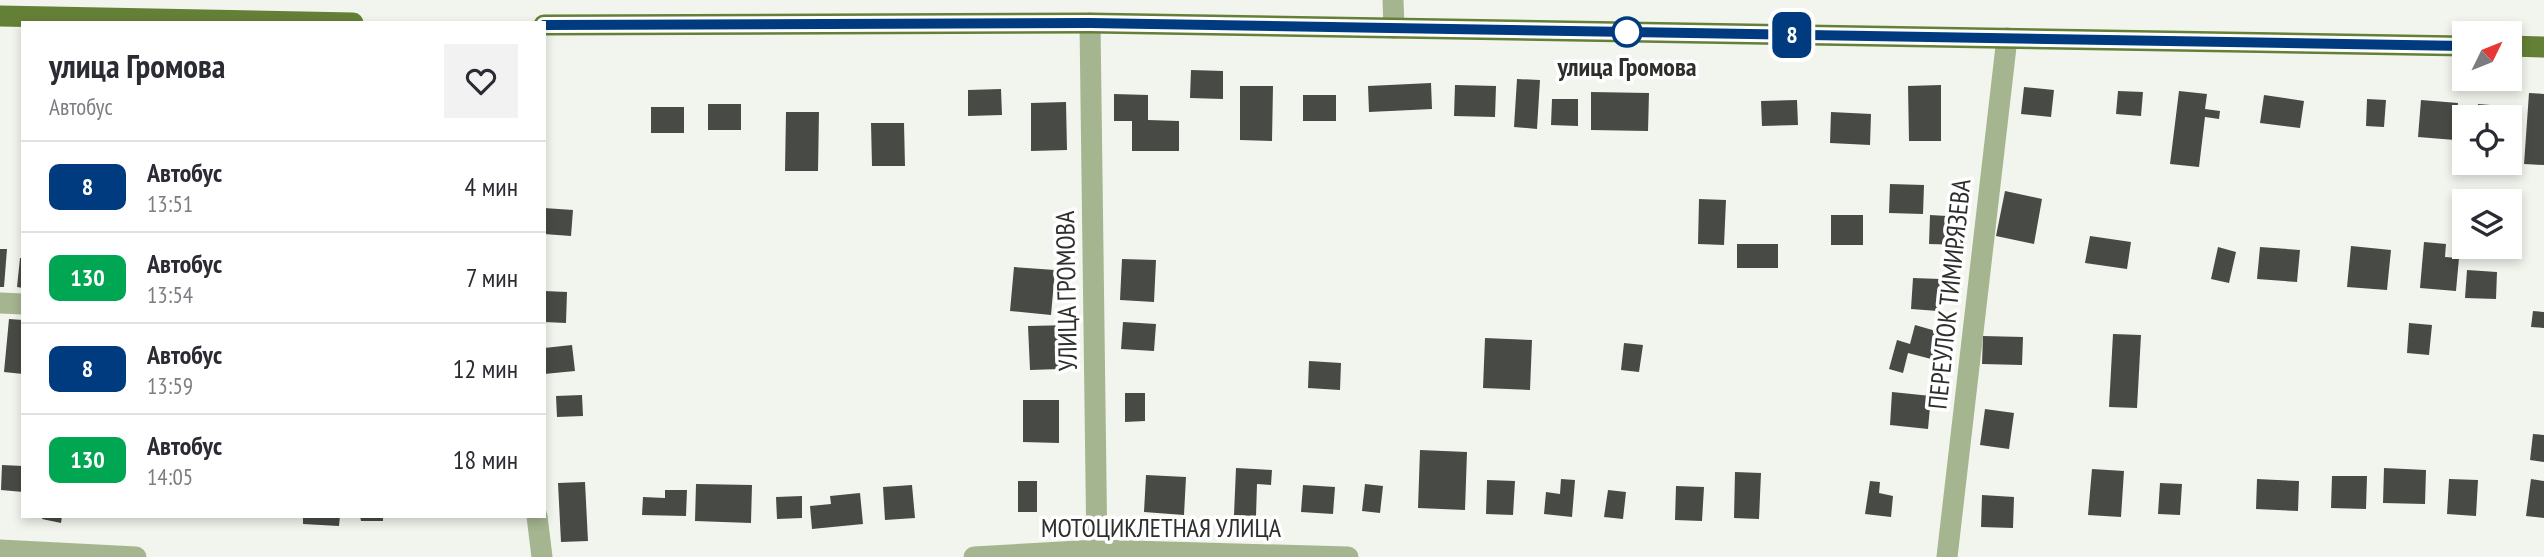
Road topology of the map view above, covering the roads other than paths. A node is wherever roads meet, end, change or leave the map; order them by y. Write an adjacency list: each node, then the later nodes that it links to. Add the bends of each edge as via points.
1 (1393, 0): 6 (street)
2 (0, 16): 3 (main road)
3 (252, 21)
4 (1090, 23): 5 (main road); 6 (main road); 15 (street, УЛИЦА ГРОМОВА)
5 (546, 25)
6 (1394, 28): 7 (main road)
7 (2007, 38): 8 (main road); 20 (street, ПЕРЕУЛОК ТИМИРЯЗЕВА)
8 (2452, 46)
9 (2522, 46): 10 (main road)
10 (2544, 47)
11 (0, 303): 12 (street)
12 (21, 304)
13 (537, 518): 17 (street)
14 (0, 550): 16 (street)
15 (1097, 554): 18 (street, МОТОЦИКЛЕТНАЯ УЛИЦА); 19 (street, МОТОЦИКЛЕТНАЯ УЛИЦА)
16 (136, 557)
17 (542, 557)
18 (974, 557)
19 (1348, 557)
20 (1947, 557)

